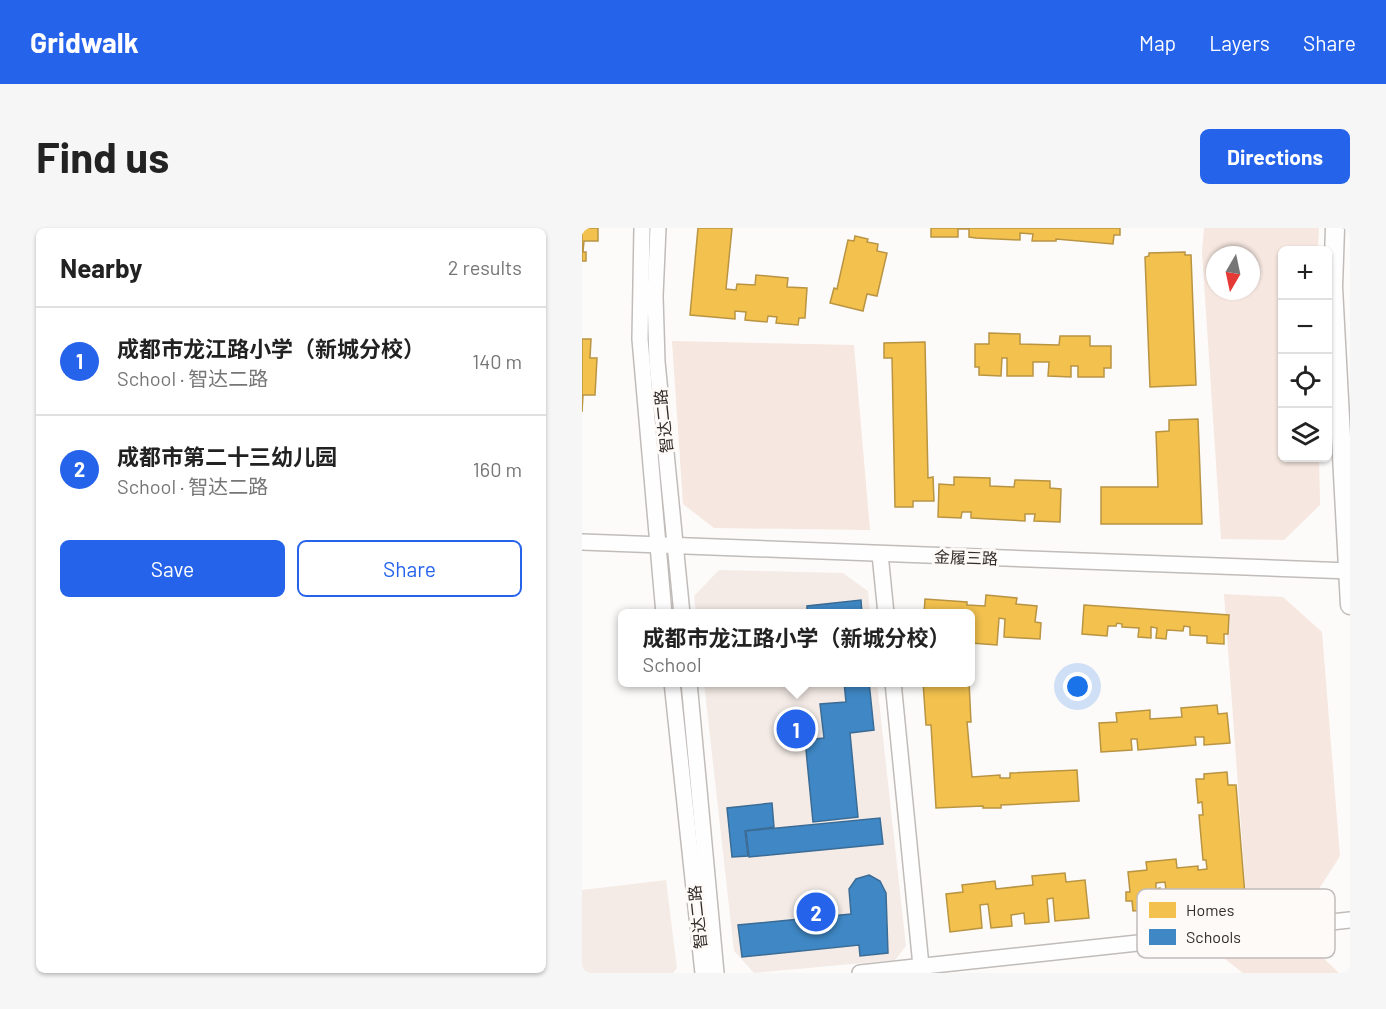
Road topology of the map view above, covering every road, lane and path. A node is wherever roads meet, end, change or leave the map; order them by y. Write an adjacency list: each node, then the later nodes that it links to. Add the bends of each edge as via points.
1 (642, 228): 5 (street, 智达二路, via 640,339)
2 (658, 228): 6 (street, 智达二路, via 657,362)
3 (1335, 228): 8 (main road, via 1333,287)
4 (582, 542): 5 (street, 金履三路)
5 (657, 545): 6 (street, 金履三路); 10 (street, 智达二路)
6 (676, 546): 7 (street, 金履三路); 11 (street, 智达二路)
7 (880, 554): 8 (street, 金履三路); 12 (street)
8 (1349, 571): 9 (main road)
9 (1350, 605)
10 (663, 609)
11 (682, 609)
12 (886, 609)
13 (673, 687): 20 (street, 智达二路)
14 (689, 687): 21 (street, 智达二路)
15 (893, 687): 19 (street)
16 (1350, 921): 17 (street)
17 (1335, 923)
18 (1137, 943): 19 (street)
19 (921, 966): 22 (street)
20 (703, 973)
21 (716, 973)
22 (860, 973)

